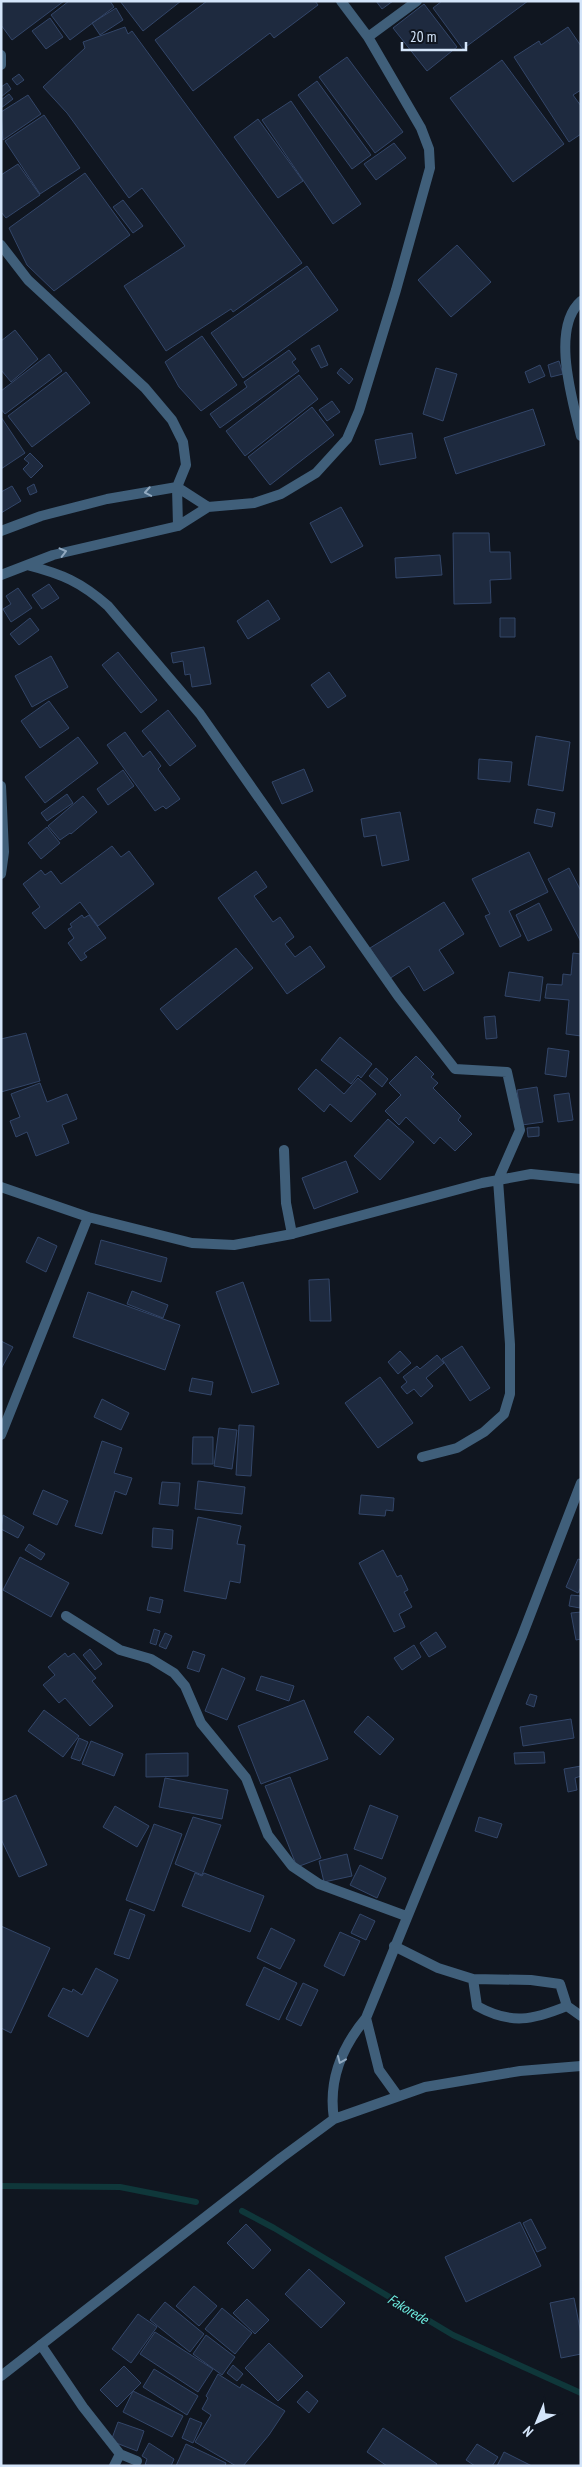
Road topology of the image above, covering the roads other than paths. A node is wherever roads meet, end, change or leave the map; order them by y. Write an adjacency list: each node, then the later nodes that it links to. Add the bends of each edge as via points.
1 (341, 1): 3 (street)
2 (417, 1): 3 (street)
3 (368, 37): 10 (street, via 421,128 429,149 430,168 359,411 347,439 316,473 281,494 254,504)
4 (1, 55): 5 (street)
5 (1, 65)
6 (1, 245): 9 (street, via 28,280 145,388 172,420 183,442 186,465)
7 (581, 301): 8 (street, via 569,319 566,342 567,381)
8 (581, 436)
9 (177, 487): 10 (street); 11 (street); 12 (street, one-way to 12, via 107,499 41,516)
10 (208, 507): 11 (street)
11 (178, 526): 13 (street, one-way to 11, via 53,555)
12 (1, 531)
13 (28, 565): 14 (street); 19 (street, via 74,580 92,591 194,706 398,996 455,1069 507,1072 520,1130)
14 (1, 575)
15 (1, 786): 16 (street, via 4,852)
16 (1, 874)
17 (284, 1150): 22 (street, via 286,1202)
18 (581, 1179): 19 (street, via 531,1174)
19 (498, 1180): 22 (street); 24 (street, via 510,1344 510,1394 504,1414 484,1432 457,1448)
20 (1, 1187): 21 (street)
21 (88, 1217): 22 (street, via 192,1243 234,1245); 23 (street)
22 (292, 1234)
23 (1, 1435)
24 (422, 1457)
25 (581, 1483): 27 (street, via 522,1636)
26 (66, 1616): 27 (street, via 120,1650 151,1659 174,1673 185,1686 201,1723 246,1778 268,1835 292,1866 319,1884)
27 (406, 1916): 28 (street)
28 (394, 1946): 29 (street, via 438,1968); 32 (street)
29 (473, 1979): 30 (street, via 560,1984); 30 (street, via 477,2006 494,2016 519,2020 542,2016)
30 (567, 2006): 31 (street)
31 (581, 2016)
32 (366, 2018): 34 (street, via 379,2070); 35 (street, one-way to 35, via 336,2071 331,2098)
33 (581, 2066): 34 (street, via 520,2070)
34 (397, 2095): 35 (street)
35 (334, 2120): 36 (street)
36 (41, 2345): 37 (street); 38 (street)
37 (1, 2376)
38 (120, 2454): 39 (street); 40 (street)
39 (137, 2461)
40 (114, 2466)

